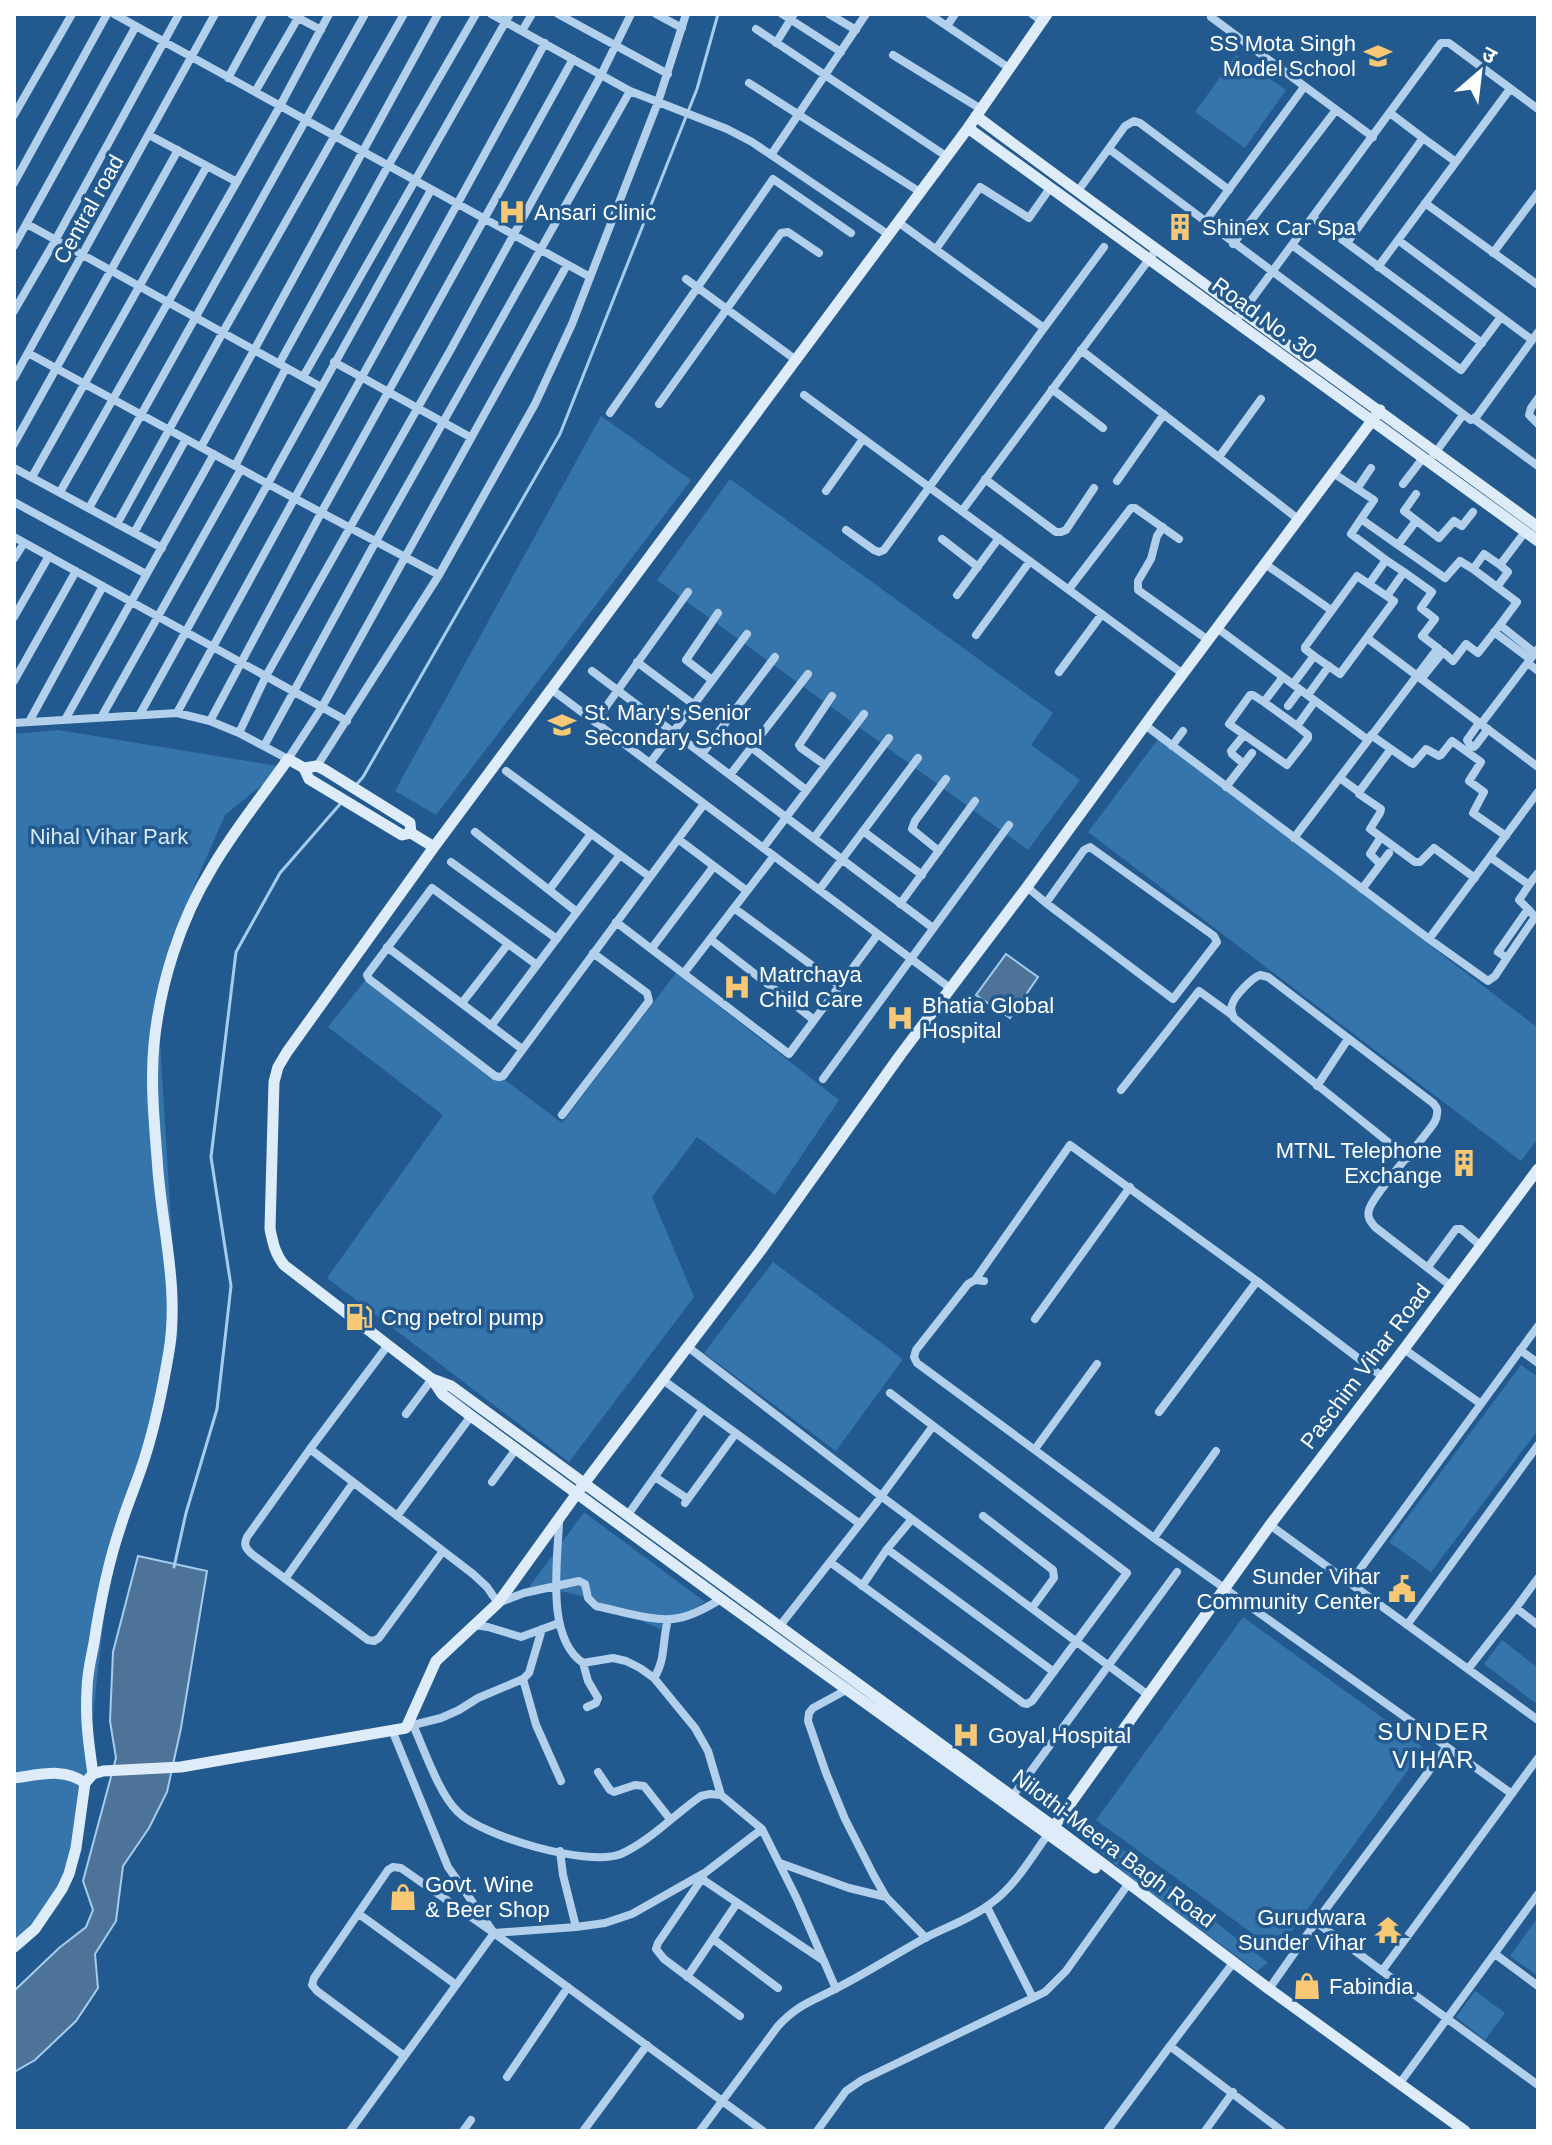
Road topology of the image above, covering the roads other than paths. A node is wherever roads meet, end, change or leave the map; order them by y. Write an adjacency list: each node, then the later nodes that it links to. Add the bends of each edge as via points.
1 (72, 14): 60 (street)
2 (107, 14): 79 (street)
3 (114, 14): 28 (street)
4 (179, 14): 35 (street)
5 (215, 14): 41 (street, Central road)
6 (263, 14): 47 (street)
7 (329, 14): 32 (street)
8 (365, 14): 61 (street)
9 (404, 14): 64 (street)
10 (438, 14): 69 (street)
11 (476, 14): 75 (street)
12 (491, 14): 27 (street)
13 (532, 14): 34 (street)
14 (558, 14): 38 (street)
15 (631, 14): 38 (street)
16 (656, 14): 30 (street)
17 (686, 14): 30 (street)
18 (782, 14): 25 (street)
19 (829, 14): 33 (street)
20 (866, 14): 33 (street)
21 (929, 14): 29 (street)
22 (955, 14): 29 (street)
23 (294, 16): 32 (street); 52 (street)
24 (1040, 16): 43 (street)
25 (793, 17): 37 (street); 39 (street)
26 (1211, 17): 49 (street)
27 (508, 18): 34 (street); 77 (street)
28 (136, 26): 35 (street); 92 (street)
29 (947, 26): 43 (street)
30 (682, 28): 44 (street)
31 (756, 29): 37 (street)
32 (321, 30): 54 (street)
33 (856, 30): 39 (street)
34 (522, 31): 36 (street)
35 (164, 42): 41 (street); 96 (street)
36 (545, 43): 42 (street); 87 (street)
37 (776, 43): 46 (street)
38 (615, 45): 44 (street); 45 (street)
39 (841, 52): 46 (street)
40 (893, 55): 57 (street)
41 (192, 57): 47 (street); 63 (street, Central road)
42 (573, 59): 45 (street); 89 (street)
43 (1009, 68): 57 (street)
44 (668, 74): 53 (street)
45 (601, 75): 51 (street); 94 (street)
46 (826, 75): 59 (street); 71 (street)
47 (228, 78): 52 (street)
48 (749, 83): 59 (street)
49 (1304, 87): 56 (street); 82 (street)
50 (1510, 89): 55 (street); 58 (street, via 1444,42); 72 (street)
51 (630, 91): 53 (street); 103 (street)
52 (255, 92): 54 (street)
53 (658, 102): 70 (street, via 727,129); 113 (street)
54 (280, 106): 61 (street); 78 (street)
55 (1538, 109)
56 (1336, 110): 65 (street); 99 (street)
57 (979, 112): 62 (street); 83 (street, Road No. 30)
58 (1390, 113): 65 (street); 66 (street)
59 (797, 114): 70 (street); 84 (street)
60 (14, 115)
61 (306, 120): 64 (street); 121 (street)
62 (968, 128): 71 (street); 80 (street, Road No. 30)
63 (149, 135): 68 (street); 107 (street, Central road)
64 (334, 136): 69 (street); 125 (street)
65 (1373, 137): 88 (street)
66 (1423, 138): 72 (street); 98 (street)
67 (1109, 149): 82 (street, via 1125,126 1140,123); 83 (street); 91 (street)
68 (178, 150): 74 (street); 111 (street)
69 (362, 151): 75 (street); 129 (street)
70 (771, 155): 73 (street)
71 (946, 156): 84 (street)
72 (1456, 162): 86 (street)
73 (783, 163): 76 (street); 95 (street)
74 (207, 166): 78 (street); 116 (street)
75 (388, 166): 77 (street); 134 (street)
76 (773, 179): 93 (street); 117 (street)
77 (414, 180): 81 (street); 136 (street)
78 (237, 182): 118 (street)
79 (14, 183)
80 (1050, 188): 104 (street, via 1029,218 980,187); 108 (street, Road No. 30)
81 (431, 190): 87 (street); 133 (street)
82 (1229, 190): 91 (street)
83 (1078, 191): 108 (street, Road No. 30)
84 (920, 192): 90 (street)
85 (1538, 193): 106 (street)
86 (1425, 203): 97 (street); 106 (street)
87 (458, 204): 89 (street); 137 (street)
88 (1313, 218): 98 (street); 100 (street)
89 (484, 219): 94 (street); 142 (street)
90 (898, 222): 95 (street); 104 (street)
91 (1205, 222): 99 (street)
92 (27, 224): 96 (street); 101 (street)
93 (851, 233)
94 (513, 235): 103 (street); 148 (street)
95 (889, 235): 132 (street)
96 (56, 239): 107 (street); 120 (street)
97 (1398, 240): 110 (street); 123 (street)
98 (1347, 243): 110 (street)
99 (1233, 244): 112 (street)
100 (1292, 245): 112 (street); 128 (street, via 1461,370)
101 (14, 246)
102 (1104, 247): 124 (street)
103 (540, 249): 109 (street); 156 (street)
104 (936, 249): 124 (street)
105 (819, 253): 119 (street, via 788,232 781,233)
106 (1493, 253): 115 (street)
107 (83, 254): 111 (street); 131 (street, Central road)
108 (1152, 254): 122 (street, Road No. 30); 130 (street)
109 (567, 265): 113 (street); 160 (street)
110 (1378, 267): 128 (street)
111 (112, 270): 116 (street); 135 (street)
112 (1272, 273): 122 (street); 153 (street)
113 (590, 277): 221 (street, via 535,404)
114 (686, 279): 117 (street)
115 (1538, 285)
116 (140, 286): 118 (street); 139 (street)
117 (698, 288): 119 (street); 150 (street)
118 (168, 301): 121 (street); 145 (street)
119 (727, 309): 132 (street); 147 (street)
120 (14, 311)
121 (196, 317): 125 (street); 151 (street)
122 (1239, 317): 149 (street, Road No. 30); 155 (street, Road No. 30)
123 (1501, 317): 127 (street); 128 (street)
124 (1044, 328): 178 (street)
125 (223, 332): 129 (street); 159 (street)
126 (1538, 332): 127 (street)
127 (1532, 340): 154 (street)
128 (1482, 343)
129 (254, 350): 134 (street); 164 (street)
130 (1081, 350): 141 (street); 152 (street)
131 (28, 353): 135 (street); 138 (street, Central road)
132 (796, 360): 260 (street)
133 (334, 362): 137 (street); 140 (street)
134 (282, 366): 136 (street); 169 (street)
135 (56, 368): 139 (street); 163 (street)
136 (303, 377): 140 (street)
137 (361, 377): 142 (street); 184 (street)
138 (14, 378)
139 (84, 383): 145 (street); 173 (street)
140 (321, 387): 176 (street)
141 (1052, 389): 158 (street); 174 (street)
142 (388, 393): 148 (street); 189 (street)
143 (804, 395): 162 (street)
144 (1538, 398): 157 (street, via 1529,415)
145 (114, 399): 151 (street); 182 (street)
146 (1261, 399): 166 (street)
147 (659, 404)
148 (416, 408): 156 (street); 195 (street)
149 (1380, 410): 155 (street); 167 (street, Road No. 30)
150 (610, 413)
151 (141, 414): 159 (street); 186 (street)
152 (1164, 414): 166 (street); 175 (street)
153 (1463, 415): 154 (street); 167 (street)
154 (1474, 419): 168 (street)
155 (1372, 421): 167 (street, Road No. 30); 172 (street)
156 (442, 423): 160 (street); 204 (street)
157 (1538, 424)
158 (1103, 428)
159 (169, 430): 161 (street); 193 (street)
160 (470, 437): 210 (street)
161 (186, 439): 164 (street); 199 (street)
162 (863, 439): 178 (street); 181 (street)
163 (14, 444)
164 (201, 447): 165 (street)
165 (214, 454): 169 (street); 208 (street)
166 (1219, 457): 190 (street)
167 (1429, 457): 177 (street); 194 (street, Road No. 30)
168 (1538, 466)
169 (238, 467): 176 (street); 233 (street)
170 (14, 468): 173 (street)
171 (1371, 468): 180 (street)
172 (1333, 473): 180 (street); 190 (street)
173 (32, 477): 182 (street)
174 (985, 479): 179 (street, via 1056,532 1066,530); 187 (street)
175 (1117, 481)
176 (267, 483): 184 (street); 237 (street)
177 (1403, 484)
178 (931, 488): 187 (street); 198 (street, via 884,550 874,550)
179 (1094, 488)
180 (1357, 489): 191 (street, via 1374,500)
181 (826, 491)
182 (60, 492): 186 (street)
183 (1416, 494): 192 (street, via 1404,511)
184 (294, 498): 189 (street); 242 (street)
185 (14, 502): 220 (street)
186 (89, 508): 193 (street)
187 (962, 511): 201 (street)
188 (1473, 512): 192 (street, via 1462,526 1454,521 1439,538)
189 (321, 513): 195 (street); 247 (street)
190 (1298, 519): 214 (street)
191 (1361, 519): 207 (street); 212 (street, via 1351,534)
192 (1416, 521): 207 (street)
193 (117, 524): 199 (street)
194 (1523, 526): 197 (street, Road No. 30); 205 (street, Road No. 30); 215 (street)
195 (349, 527): 204 (street); 255 (street)
196 (1163, 527): 203 (street); 225 (street, via 1131,508); 241 (street, via 1136,586)
197 (1538, 527)
198 (846, 530)
199 (134, 533): 208 (street)
200 (14, 537): 206 (street)
201 (999, 538): 213 (street); 216 (street)
202 (942, 539): 216 (street)
203 (1179, 539)
204 (376, 541): 210 (street); 262 (street)
205 (1538, 541)
206 (24, 543): 209 (street); 211 (street)
207 (1398, 545): 217 (street, via 1445,578 1460,561)
208 (162, 548): 220 (street)
209 (49, 556): 218 (street); 234 (street)
210 (404, 557): 221 (street); 268 (street)
211 (14, 559)
212 (1386, 560): 219 (street); 222 (street)
213 (1030, 561): 225 (street); 239 (street)
214 (1265, 564): 230 (street); 235 (street)
215 (1500, 565): 217 (street, via 1484,554); 224 (street, via 1508,572)
216 (978, 567): 227 (street)
217 (1473, 569): 224 (street)
218 (76, 571): 223 (street); 259 (street)
219 (1404, 572): 228 (street); 243 (street, via 1432,592 1421,608 1435,619 1422,636)
220 (146, 574): 229 (street)
221 (439, 575): 276 (street)
222 (1369, 584): 228 (street); 230 (street, via 1357,576)
223 (103, 586): 229 (street); 274 (street)
224 (1497, 587): 236 (street, via 1517,602)
225 (1069, 589): 232 (street)
226 (688, 592): 248 (street)
227 (957, 595)
228 (1387, 596): 240 (street, via 1394,601)
229 (130, 601): 233 (street); 273 (street)
230 (1331, 610): 244 (street, via 1305,647)
231 (718, 613): 258 (street, via 686,657)
232 (1102, 614): 252 (street); 254 (street)
233 (157, 616): 237 (street); 272 (street)
234 (14, 617)
235 (1217, 628): 241 (street); 257 (street)
236 (1497, 629): 243 (street, via 1478,653 1466,644 1453,661); 245 (street)
237 (185, 631): 242 (street); 270 (street)
238 (747, 634): 258 (street)
239 (976, 635)
240 (1367, 638): 249 (street, via 1340,674); 256 (street)
241 (1208, 640): 254 (street)
242 (213, 647): 247 (street); 269 (street)
243 (1440, 650): 256 (street)
244 (1314, 656): 249 (street); 263 (street)
245 (1533, 656): 251 (street); 280 (street)
246 (775, 657): 294 (street)
247 (240, 662): 255 (street); 275 (street)
248 (637, 662): 261 (street); 266 (street)
249 (1329, 666): 263 (street)
250 (592, 671): 261 (street)
251 (1538, 671)
252 (1059, 672)
253 (808, 674): 290 (street)
254 (1183, 674): 279 (street)
255 (266, 676): 262 (street); 284 (street)
256 (1419, 676): 280 (street); 286 (street)
257 (1283, 677): 263 (street); 265 (street)
258 (712, 680): 266 (street)
259 (14, 681)
260 (551, 689): 277 (street); 324 (street)
261 (617, 690): 277 (street); 283 (street)
262 (295, 692): 268 (street); 288 (street)
263 (1304, 692): 267 (street); 281 (street); 286 (street)
264 (832, 696): 299 (street, via 799,745)
265 (1264, 702): 281 (street); 285 (street, via 1251,694 1230,721)
266 (693, 704): 283 (street)
267 (1288, 706)
268 (322, 707): 276 (street); 296 (street)
269 (177, 713): 270 (street); 275 (street)
270 (140, 714): 272 (street)
271 (864, 714): 299 (street)
272 (102, 716): 273 (street)
273 (66, 718): 274 (street)
274 (30, 720): 278 (street)
275 (210, 721): 284 (street)
276 (347, 721): 302 (street)
277 (595, 722): 297 (street)
278 (14, 723)
279 (1145, 725): 289 (street); 340 (street)
280 (1483, 725): 291 (street, via 1467,740); 300 (street)
281 (1297, 726): 285 (street, via 1308,737 1287,765)
282 (1183, 731): 289 (street)
283 (673, 732): 294 (street); 297 (street)
284 (239, 733): 288 (street)
285 (1244, 735): 298 (street, via 1231,751)
286 (1370, 737): 292 (street); 305 (street)
287 (889, 738): 321 (street)
288 (264, 746): 296 (street)
289 (1172, 746): 307 (street)
290 (751, 747): 304 (street); 308 (street)
291 (1468, 748): 292 (street, via 1452,741 1440,756 1425,749 1413,764); 319 (street, via 1481,762 1469,780 1484,792 1473,813)
292 (1391, 749): 309 (street)
293 (1252, 753): 298 (street)
294 (702, 754): 304 (street)
295 (918, 758): 315 (street)
296 (288, 759): 301 (street); 455 (street, via 212,867 189,910 159,1009 153,1098 174,1310 155,1422 98,1614 86,1711)
297 (650, 763): 312 (street)
298 (1244, 764): 307 (street)
299 (825, 765): 308 (street)
300 (1538, 767)
301 (304, 768): 302 (street); 317 (street, via 309,779 343,800 402,835)
302 (321, 768): 317 (street, via 410,823)
303 (506, 771): 318 (street)
304 (730, 775): 313 (street)
305 (1340, 778): 309 (street); 322 (street)
306 (946, 779): 326 (street, via 912,829)
307 (1226, 787): 322 (street)
308 (806, 790): 313 (street)
309 (1359, 792): 320 (street, via 1381,809 1370,829)
310 (1538, 792): 319 (street)
311 (975, 801): 326 (street)
312 (704, 804): 323 (street); 325 (street)
313 (786, 817): 321 (street); 325 (street)
314 (1009, 825): 350 (street)
315 (863, 831): 331 (street); 336 (street)
316 (475, 832): 342 (street)
317 (411, 833): 324 (street)
318 (591, 834): 328 (street); 342 (street)
319 (1506, 836): 330 (street)
320 (1381, 837): 333 (street, via 1370,854); 338 (street, via 1417,863 1437,849)
321 (814, 838): 331 (street)
322 (1294, 838): 341 (street)
323 (678, 839): 334 (street); 337 (street)
324 (434, 847): 383 (street, via 287,1052 274,1082 270,1229 277,1257)
325 (763, 848): 329 (street)
326 (939, 851): 336 (street)
327 (1389, 853): 333 (street)
328 (620, 855): 337 (street); 348 (street)
329 (774, 856): 343 (street); 344 (street)
330 (1490, 857): 338 (street); 339 (street)
331 (842, 860): 343 (street); 346 (street)
332 (451, 862): 352 (street)
333 (1380, 864): 341 (street)
334 (714, 866): 344 (street); 357 (street)
335 (1538, 873): 339 (street)
336 (922, 875): 346 (street)
337 (650, 877): 349 (street)
338 (1475, 878): 354 (street)
339 (1528, 884): 354 (street, via 1519,900 1528,909 1498,952 1507,958 1488,981)
340 (1027, 887): 345 (street); 363 (street)
341 (1362, 889): 354 (street)
342 (549, 890): 348 (street)
343 (819, 890): 351 (street)
344 (747, 891): 347 (street)
345 (1046, 903): 345 (street, via 1173,999 1217,942 1090,847)
346 (900, 904): 350 (street)
347 (734, 908): 353 (street); 362 (street)
348 (577, 912): 352 (street)
349 (616, 922): 357 (street); 358 (street)
350 (933, 928): 359 (street)
351 (878, 934): 359 (street); 362 (street)
352 (557, 939): 360 (street)
353 (710, 939): 361 (street); 366 (street)
354 (1429, 939)
355 (508, 944): 356 (street, via 432,888); 360 (street); 364 (street)
356 (387, 947): 364 (street); 369 (street, via 369,979 495,1076 503,1076)
357 (652, 948): 361 (street)
358 (593, 953): 369 (street); 373 (street, via 647,993 649,1001)
359 (911, 959): 363 (street); 370 (street)
360 (537, 965): 367 (street)
361 (684, 973): 366 (street, via 789,1054)
362 (840, 986): 366 (street)
363 (950, 988): 384 (street)
364 (462, 1003): 367 (street)
365 (1232, 1015): 368 (street, via 1234,1000 1253,978 1263,975); 371 (street); 372 (street, via 1199,991)
366 (814, 1020)
367 (491, 1026): 369 (street)
368 (1348, 1039): 371 (street); 374 (street, via 1437,1109 1435,1122)
369 (522, 1049)
370 (823, 1079)
371 (1317, 1086): 374 (street)
372 (1121, 1090)
373 (562, 1115)
374 (1408, 1158): 378 (street, via 1372,1203 1369,1220)
375 (1538, 1169): 377 (street, Paschim Vihar Road)
376 (1130, 1187): 379 (street); 381 (street); 403 (street, via 1070,1145 979,1281 968,1284 916,1350 917,1363)
377 (1481, 1246): 378 (street, via 1456,1229); 380 (street, Paschim Vihar Road)
378 (1428, 1267): 380 (street)
379 (1257, 1281): 389 (street); 395 (street)
380 (1451, 1286): 385 (street, Paschim Vihar Road)
381 (1035, 1319)
382 (1538, 1326): 386 (street)
383 (388, 1345): 390 (street); 401 (street)
384 (688, 1347): 391 (street); 409 (street)
385 (1404, 1349): 389 (street, Paschim Vihar Road); 393 (street)
386 (1520, 1350): 387 (street); 393 (street)
387 (1538, 1363)
388 (1097, 1364): 403 (street)
389 (1383, 1377): 416 (street, Paschim Vihar Road)
390 (432, 1379): 396 (street); 397 (street); 408 (street, via 451,1386)
391 (663, 1380): 394 (street); 408 (street)
392 (890, 1393): 398 (street)
393 (1481, 1404): 424 (street)
394 (703, 1409): 399 (street); 405 (street)
395 (1159, 1412)
396 (406, 1414)
397 (471, 1416): 402 (street); 410 (street)
398 (933, 1426): 409 (street); 439 (street, via 1127,1573)
399 (736, 1433): 405 (street, via 686,1501); 415 (street)
400 (1538, 1445): 435 (street)
401 (310, 1449): 407 (street); 423 (street, via 244,1543)
402 (516, 1449): 406 (street); 408 (street)
403 (1035, 1449): 417 (street)
404 (1216, 1451): 417 (street)
405 (655, 1477): 411 (street)
406 (492, 1482)
407 (353, 1483): 410 (street); 423 (street)
408 (580, 1489): 411 (street, Nilothi-Meera Bagh Road); 414 (street); 428 (street, Nilothi-Meera Bagh Road)
409 (881, 1496): 413 (street); 415 (street)
410 (397, 1516): 419 (street)
411 (627, 1516): 437 (street, Nilothi-Meera Bagh Road)
412 (983, 1516): 430 (street, via 1053,1570 1054,1578)
413 (912, 1519): 418 (street); 430 (street)
414 (559, 1520): 425 (street); 429 (street)
415 (860, 1524): 420 (street)
416 (1270, 1525): 424 (street); 427 (street, Paschim Vihar Road)
417 (1154, 1538): 427 (street)
418 (887, 1549): 426 (street); 443 (street)
419 (443, 1551): 423 (street, via 374,1641); 429 (street, via 487,1587)
420 (830, 1562): 426 (street); 437 (street)
421 (1177, 1572): 441 (street)
422 (1538, 1578): 431 (street)
423 (285, 1579)
424 (1350, 1583): 435 (street)
425 (557, 1585): 429 (street); 432 (street, via 582,1581 596,1606); 433 (street)
426 (862, 1586): 443 (street, via 1023,1703 1032,1701)
427 (1225, 1588): 447 (street, Paschim Vihar Road); 452 (street)
428 (721, 1599): 432 (street); 446 (street, Nilothi-Meera Bagh Road)
429 (498, 1603): 434 (street)
430 (1032, 1608): 439 (street)
431 (1516, 1608): 436 (street); 442 (street)
432 (668, 1620): 444 (street, via 662,1665)
433 (559, 1623): 438 (street); 440 (street, via 570,1651)
434 (474, 1625): 438 (street, via 521,1637); 450 (street, via 436,1661)
435 (1407, 1625): 442 (street)
436 (1538, 1625)
437 (779, 1627): 446 (street, Nilothi-Meera Bagh Road)
438 (542, 1629): 445 (street)
439 (1076, 1642): 441 (street); 443 (street)
440 (583, 1663): 444 (street, via 613,1658); 448 (street, via 598,1698)
441 (1108, 1665): 447 (street); 460 (street)
442 (1468, 1669): 449 (street)
443 (1054, 1672)
444 (654, 1678): 459 (street, via 695,1728)
445 (523, 1679): 450 (street, via 441,1718); 457 (street)
446 (850, 1686): 460 (street, Nilothi-Meera Bagh Road); 463 (street, Nilothi-Meera Bagh Road); 469 (street, via 813,1708 808,1721 845,1819)
447 (1148, 1695): 463 (street, Paschim Vihar Road)
448 (587, 1707)
449 (1538, 1720)
450 (409, 1726): 451 (street); 464 (street, via 457,1811 492,1833)
451 (392, 1730): 455 (street, via 181,1767); 475 (street, via 448,1867)
452 (1447, 1747): 458 (street); 473 (street)
453 (1538, 1758): 458 (street)
454 (598, 1772): 461 (street, via 614,1792 644,1786)
455 (94, 1776): 456 (street); 478 (street, via 69,1874 35,1929)
456 (14, 1778)
457 (561, 1781)
458 (1512, 1794): 482 (street)
459 (721, 1795): 461 (street, via 701,1796); 462 (street)
460 (1012, 1797): 463 (street, Nilothi-Meera Bagh Road)
461 (670, 1819): 464 (street, via 619,1855 585,1857)
462 (762, 1829): 465 (street); 466 (street)
463 (1052, 1830): 467 (street, Nilothi-Meera Bagh Road); 471 (street)
464 (560, 1851): 474 (street)
465 (779, 1863): 469 (street); 480 (street)
466 (704, 1876): 470 (street); 474 (street, via 632,1914); 483 (street, via 656,1949)
467 (1127, 1886): 481 (street, Nilothi-Meera Bagh Road); 489 (street, Nilothi-Meera Bagh Road); 490 (street, via 1061,1977)
468 (1538, 1894): 479 (street)
469 (886, 1897): 476 (street)
470 (737, 1903): 477 (street); 480 (street)
471 (987, 1907): 476 (street); 490 (street)
472 (359, 1914): 475 (street, via 388,1870 401,1868); 484 (street); 495 (street, via 312,1985)
473 (1316, 1922): 482 (street); 489 (street)
474 (576, 1927): 475 (street)
475 (494, 1933): 484 (street); 486 (street)
476 (926, 1938): 488 (street)
477 (713, 1939): 483 (street); 487 (street)
478 (14, 1947)
479 (1495, 1954): 485 (street); 492 (street)
480 (824, 1961): 488 (street)
481 (1230, 1967): 494 (street); 513 (street, Nilothi-Meera Bagh Road)
482 (1382, 1971): 492 (street)
483 (687, 1977): 491 (street)
484 (455, 1984): 495 (street)
485 (1538, 1986)
486 (568, 1987): 493 (street); 496 (street)
487 (778, 1988)
488 (836, 1989): 500 (street, via 790,2013)
489 (1269, 1989): 497 (street, Nilothi-Meera Bagh Road)
490 (1033, 1998): 508 (street, via 862,2080 846,2091)
491 (740, 2016)
492 (1447, 2020): 497 (street); 498 (street)
493 (647, 2045): 500 (street); 503 (street)
494 (1170, 2046): 499 (street); 509 (street)
495 (403, 2055): 504 (street)
496 (507, 2077)
497 (1400, 2083): 514 (street, Nilothi-Meera Bagh Road)
498 (1538, 2085)
499 (1233, 2092): 502 (street); 510 (street)
500 (722, 2100): 506 (street); 507 (street)
501 (471, 2120): 505 (street)
502 (1269, 2121): 511 (street); 512 (street)
503 (584, 2130)
504 (350, 2131)
505 (463, 2131)
506 (700, 2131)
507 (763, 2131)
508 (817, 2131)
509 (1107, 2131)
510 (1205, 2131)
511 (1260, 2131)
512 (1282, 2131)
513 (1453, 2131)
514 (1465, 2131)

